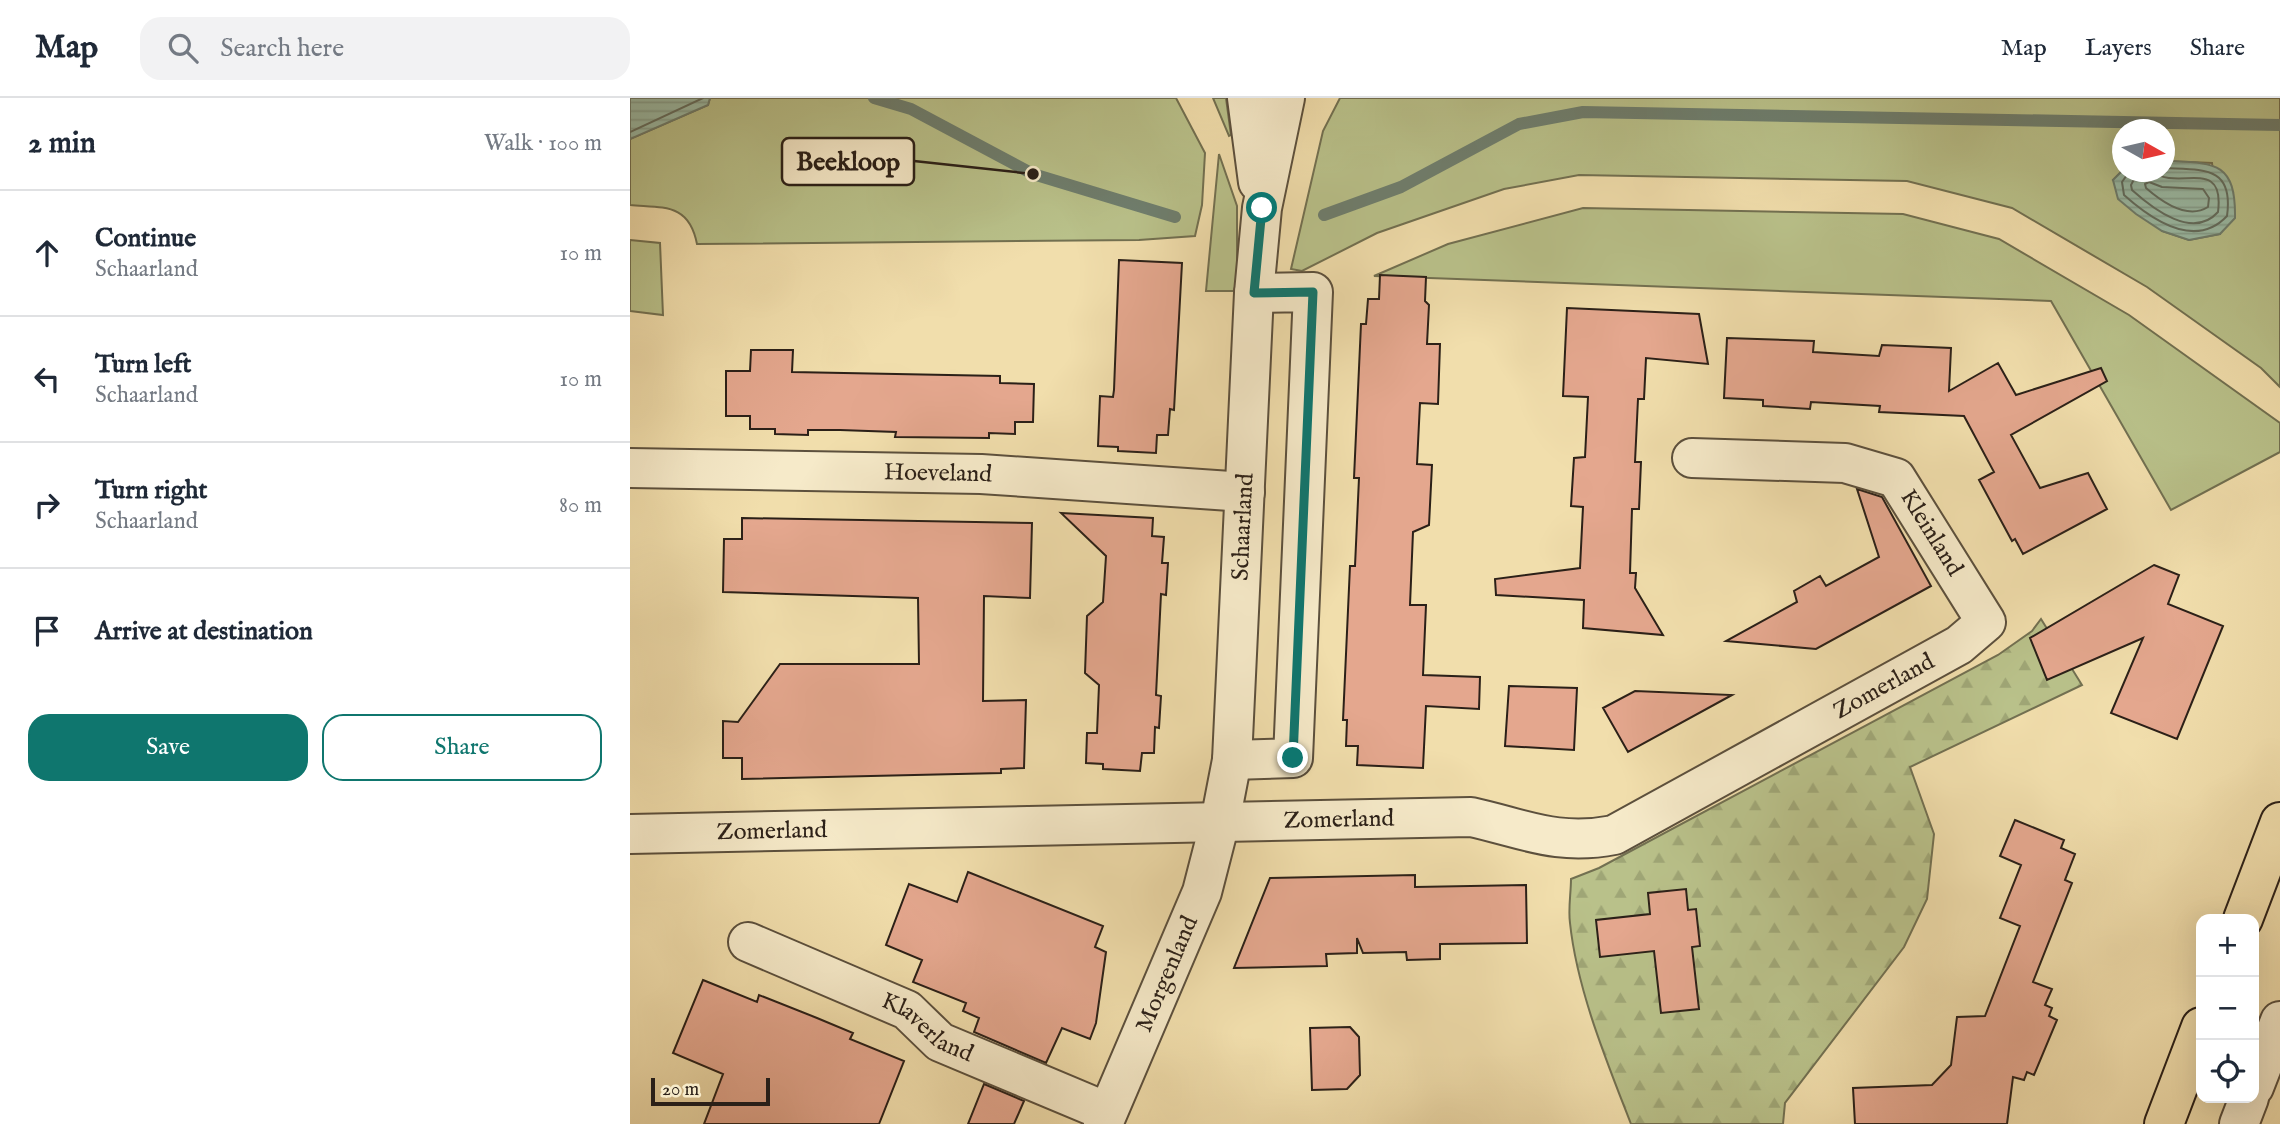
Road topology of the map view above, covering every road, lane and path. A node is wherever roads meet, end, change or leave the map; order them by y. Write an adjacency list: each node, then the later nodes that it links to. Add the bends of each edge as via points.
1 (1247, 98): 3 (street, Schaarland)
2 (1285, 98): 3 (street, Schaarland)
3 (1262, 208): 4 (street, Schaarland)
4 (1254, 293): 7 (street, Schaarland); 9 (street, via 1313,292 1294,745 1293,758)
5 (1692, 458): 8 (street, Kleinland, via 1845,463 1896,478)
6 (630, 468): 7 (street, Hoeveland, via 981,474)
7 (1245, 492): 9 (street, Schaarland)
8 (1986, 622): 10 (street, Zomerland, via 1959,645 1614,835 1559,840 1471,817)
9 (1232, 760): 10 (street, Schaarland)
10 (1220, 822): 12 (street, Zomerland); 19 (street, Morgenland, via 1202,892)
11 (2280, 822): 13 (main road)
12 (630, 834)
13 (2245, 914)
14 (748, 942): 19 (street, Klaverland, via 907,1010 940,1042)
15 (2280, 1021): 17 (street)
16 (2196, 1040): 20 (main road)
17 (2259, 1074)
18 (2247, 1103): 21 (street)
19 (1105, 1118)
20 (2164, 1124)
21 (2239, 1124)

